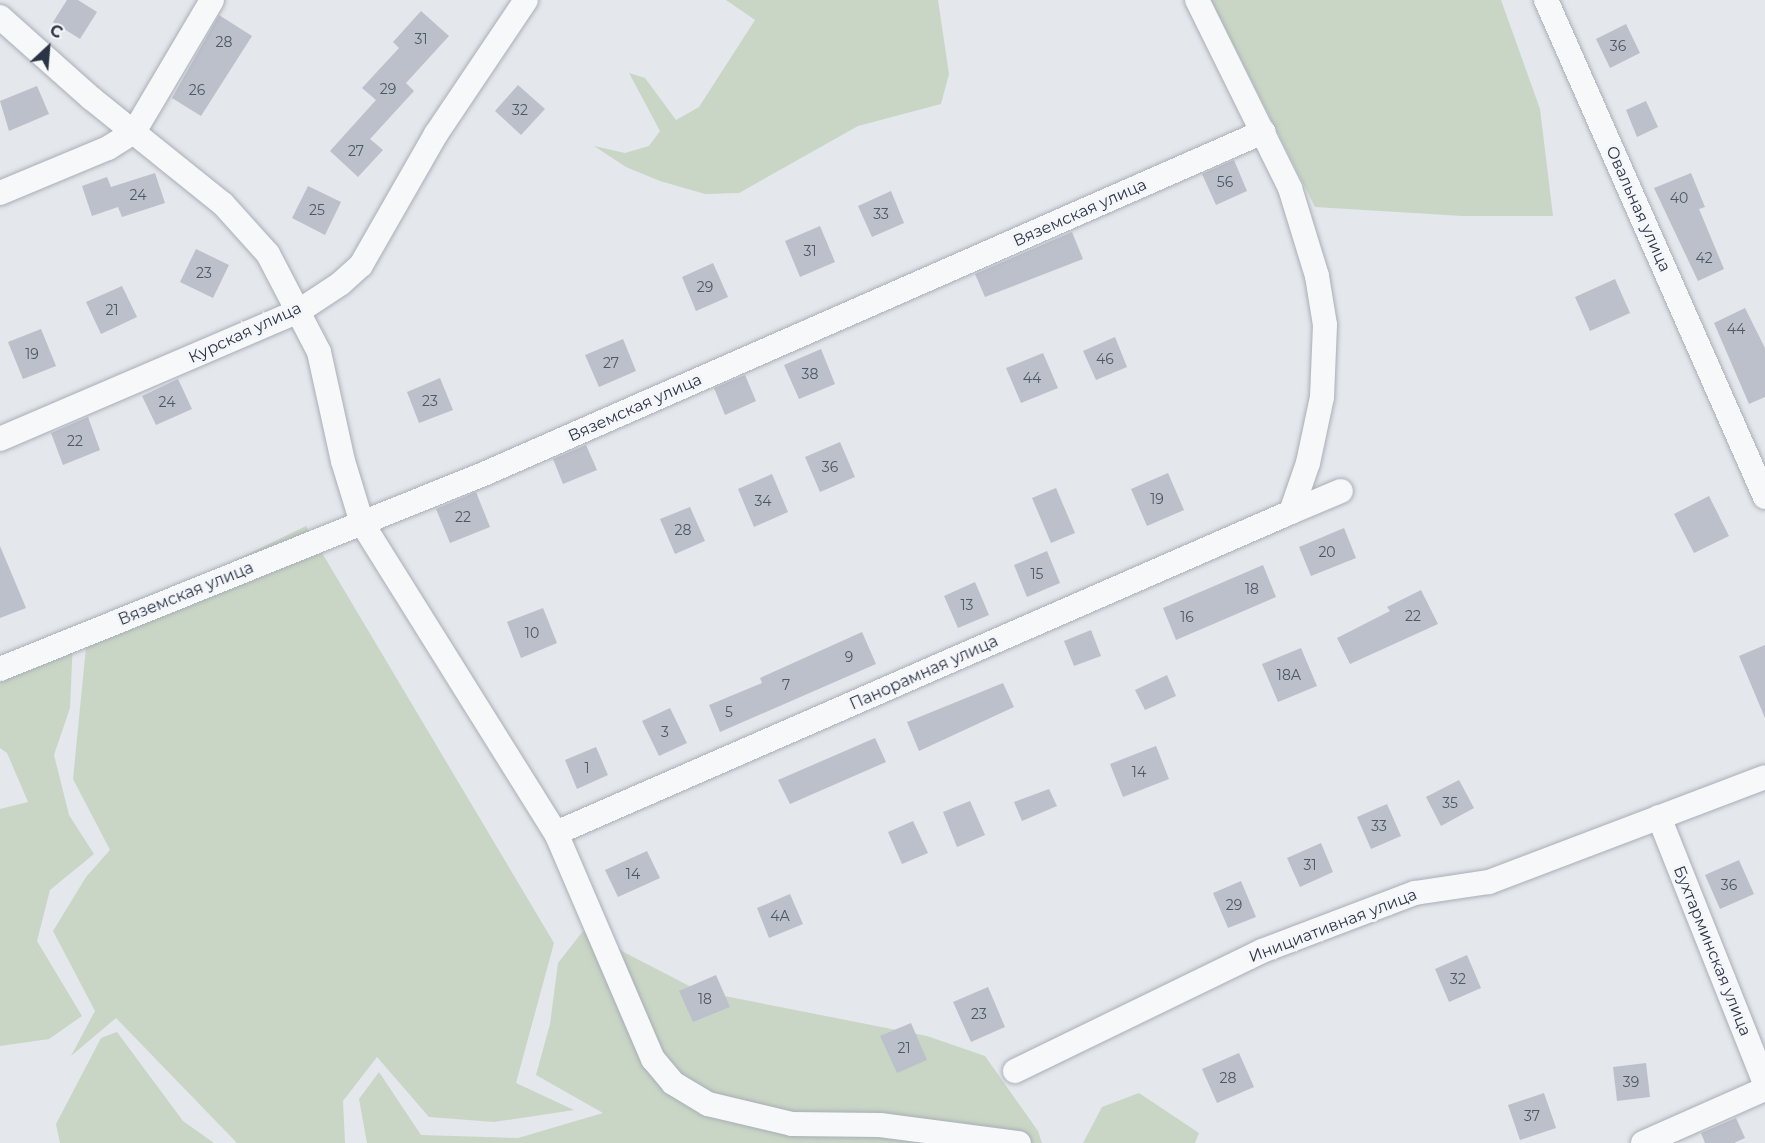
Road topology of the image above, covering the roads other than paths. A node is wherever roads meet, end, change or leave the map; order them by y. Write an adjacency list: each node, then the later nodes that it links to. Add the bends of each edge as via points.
1 (212, 0): 6 (street)
2 (526, 0): 9 (street, Курская улица, via 436,134 361,265)
3 (1197, 0): 7 (street)
4 (1552, 2): 12 (street, Овальная улица)
5 (0, 17): 6 (street)
6 (135, 132): 8 (street, via 108,148); 9 (street, via 223,204 268,254)
7 (1263, 132): 13 (street, via 1308,235 1325,325 1322,398 1308,463); 14 (street, Вяземская улица, via 486,473)
8 (0, 193)
9 (299, 311): 10 (street, Курская улица); 14 (street, via 319,352 343,461)
10 (0, 439)
11 (1341, 491): 13 (street, Панорамная улица)
12 (1765, 497)
13 (1291, 512): 18 (street, Панорамная улица)
14 (362, 523): 15 (street, Вяземская улица); 18 (street)
15 (0, 669)
16 (1765, 777): 17 (street, Инициативная улица)
17 (1659, 817): 19 (street, Инициативная улица, via 1488,882 1415,893 1262,951); 20 (street, Бухтарминская улица)
18 (556, 833): 22 (street, via 653,1059 673,1083 708,1104 792,1124 880,1125)
19 (1015, 1071)
20 (1765, 1084)
21 (1765, 1089): 23 (street)
22 (1018, 1143)
23 (1643, 1143)

